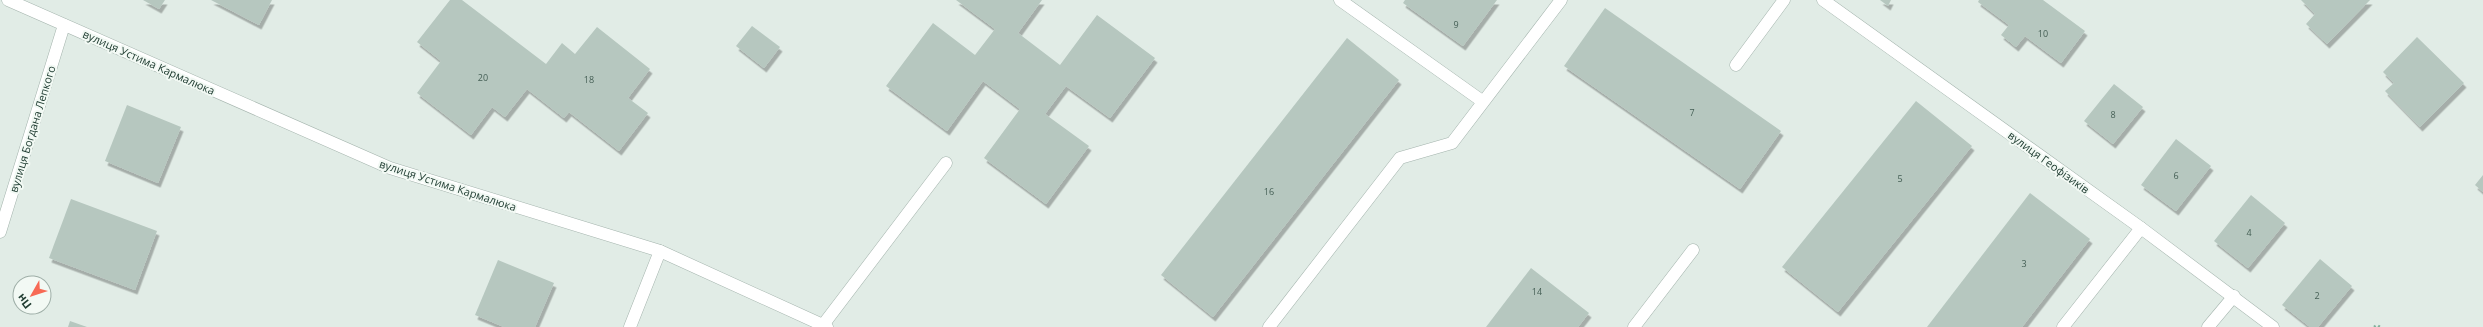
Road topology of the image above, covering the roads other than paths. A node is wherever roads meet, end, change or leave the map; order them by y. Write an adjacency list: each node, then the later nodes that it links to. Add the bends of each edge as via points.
1 (8, 0): 6 (street, вулиця Устима Кармалюка)
2 (1340, 0): 8 (street)
3 (1561, 0): 8 (street)
4 (1784, 0): 7 (street)
5 (1823, 0): 10 (street, вулиця Геофізиків)
6 (64, 25): 11 (street, вулиця Богдана Лепкого); 13 (street, вулиця Устима Кармалюка, via 390,168)
7 (1736, 65)
8 (1482, 101): 17 (street, via 1452,142 1400,158)
9 (946, 163): 15 (street)
10 (2141, 228): 14 (street, вулиця Геофізиків); 19 (street)
11 (0, 232)
12 (1693, 250): 18 (street)
13 (660, 251): 15 (street, вулиця Устима Кармалюка); 16 (street)
14 (2234, 296): 20 (street); 21 (street, вулиця Геофізиків)
15 (825, 326)
16 (630, 327)
17 (1269, 327)
18 (1634, 327)
19 (2063, 327)
20 (2208, 327)
21 (2273, 327)

